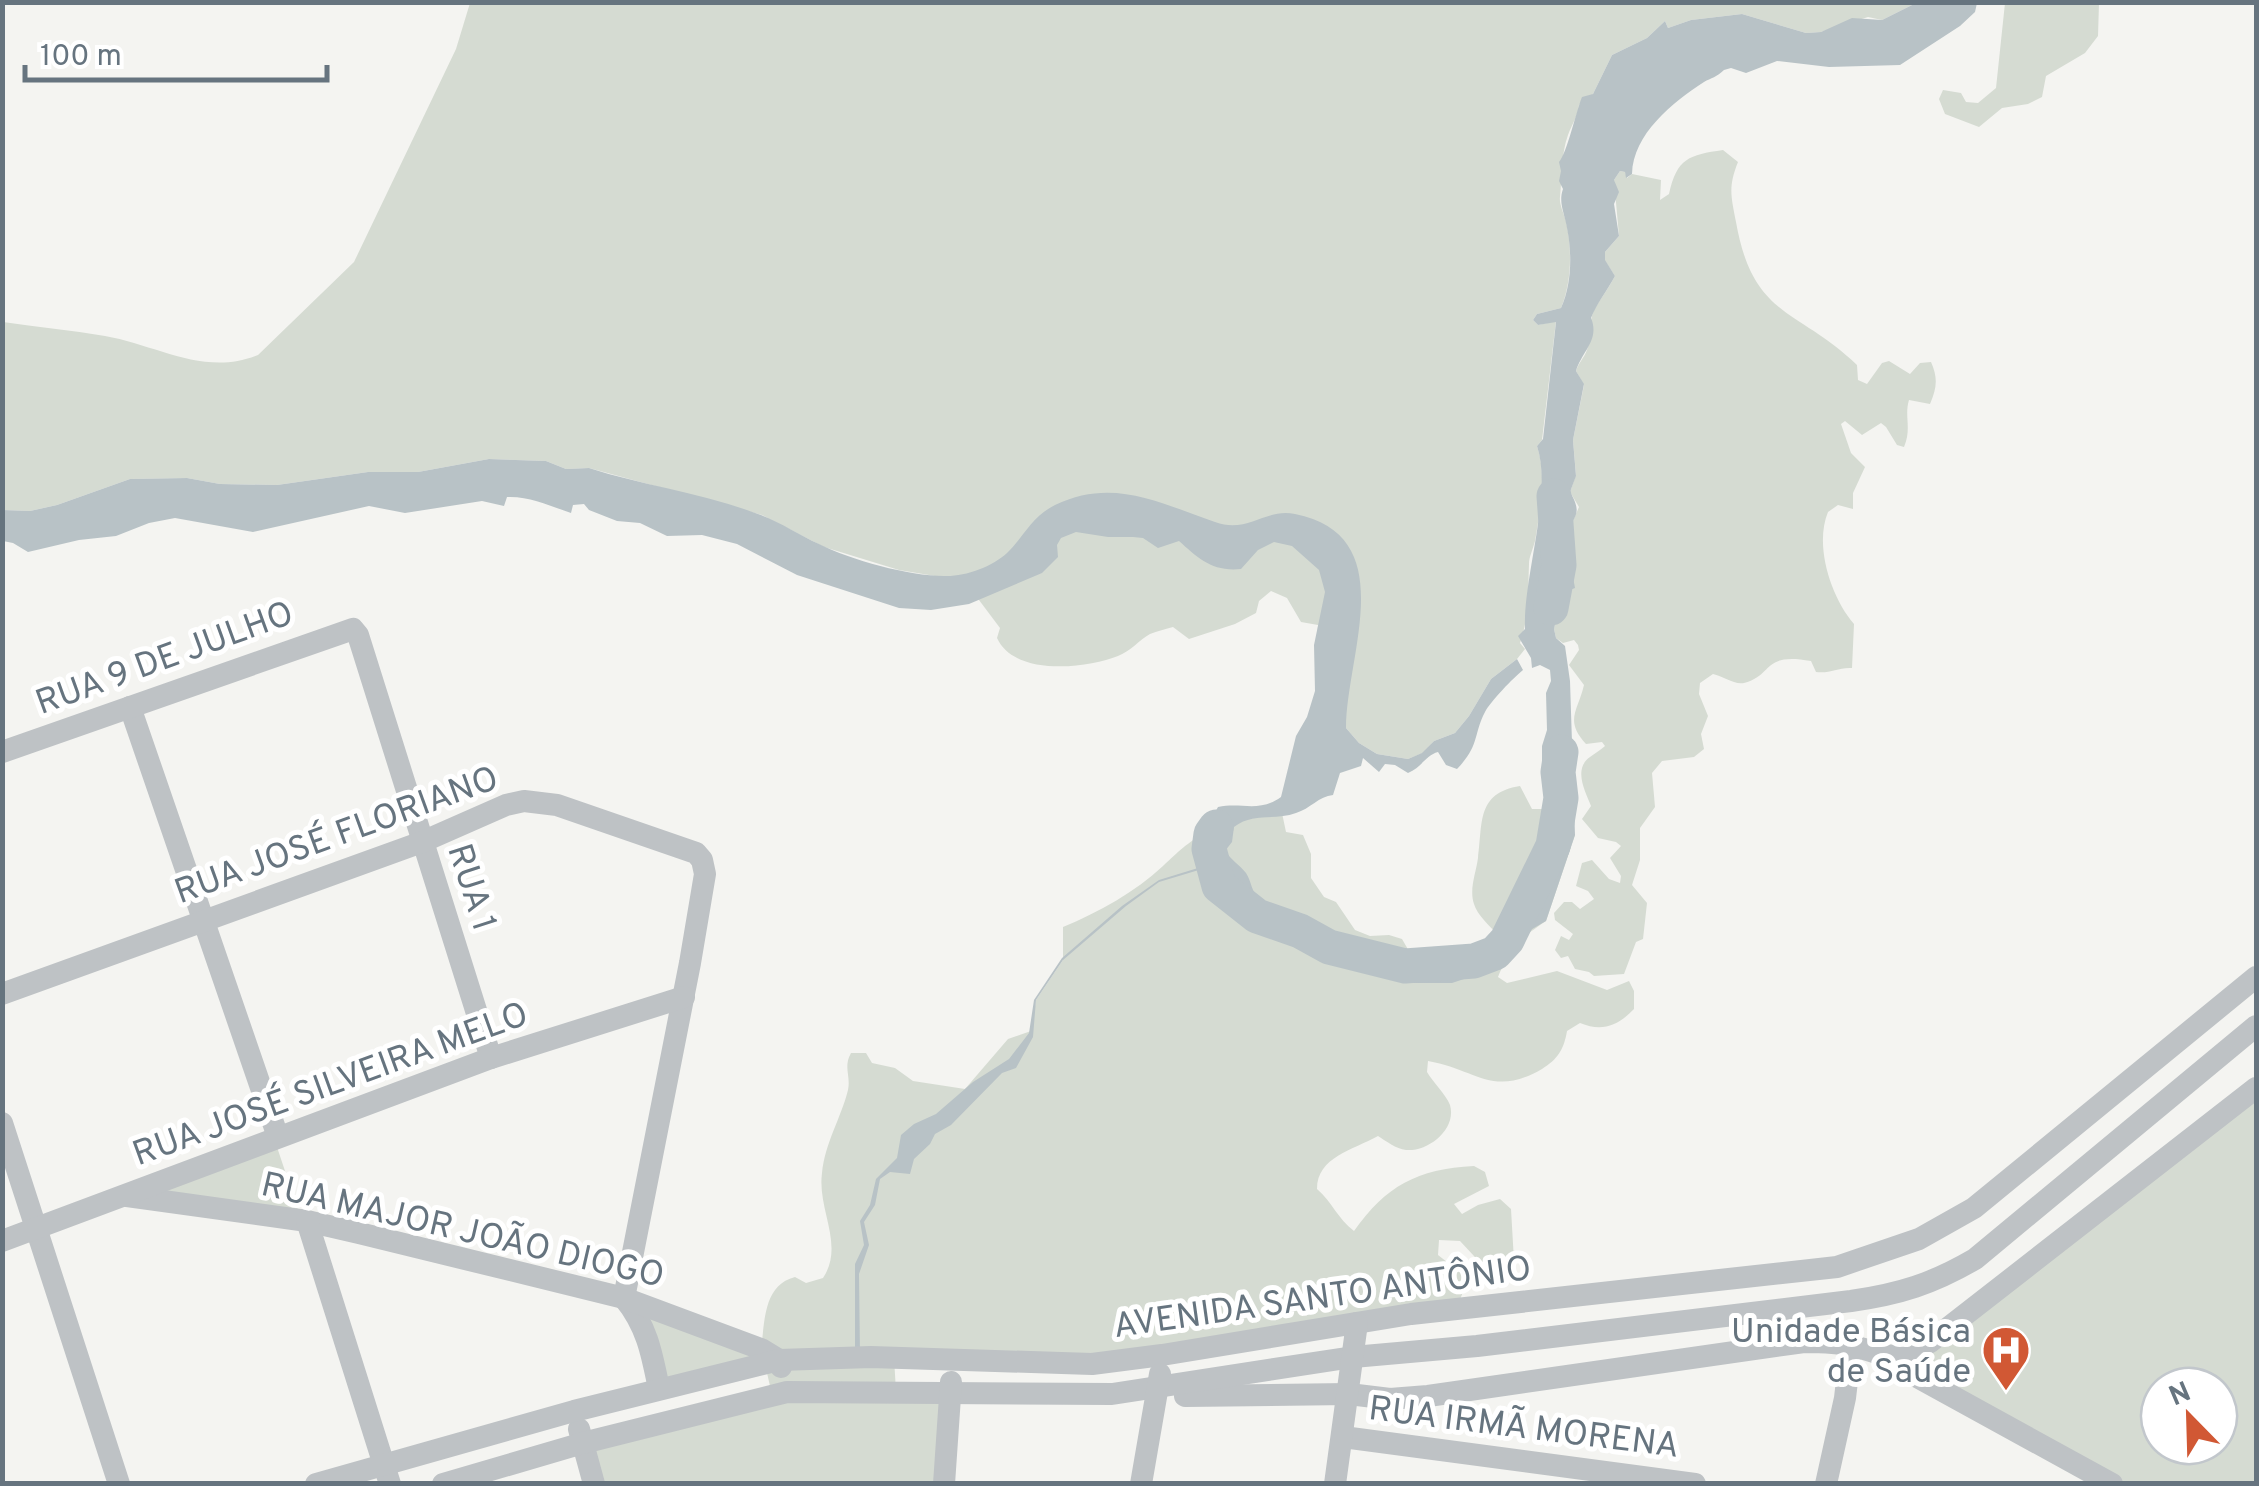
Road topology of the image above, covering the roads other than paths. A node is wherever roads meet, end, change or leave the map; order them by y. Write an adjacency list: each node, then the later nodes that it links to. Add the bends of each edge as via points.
1 (350, 628): 2 (street, RUA 9 DE JULHO); 4 (street, RUA 1, via 358,634)
2 (130, 707): 3 (street, RUA 9 DE JULHO); 5 (street)
3 (2, 752)
4 (422, 842): 5 (street, RUA JOSÉ FLORIANO); 8 (street, RUA JOSÉ FLORIANO, via 506,805 538,801 696,853 705,874); 10 (street, RUA 1)
5 (205, 921): 7 (street, RUA JOSÉ FLORIANO); 13 (street)
6 (2256, 977): 19 (street, AVENIDA SANTO ANTÔNIO, via 1994,1194 1947,1225 1877,1256 1807,1272)
7 (2, 994)
8 (684, 997): 10 (street, RUA JOSÉ SILVEIRA MELO); 18 (street)
9 (2256, 1026): 22 (street, AVENIDA SANTO ANTÔNIO, via 2002,1237 1929,1284 1851,1301)
10 (491, 1058): 13 (street, RUA JOSÉ SILVEIRA MELO)
11 (2256, 1088): 23 (street, via 1930,1342)
12 (2, 1122): 16 (street)
13 (278, 1137): 14 (street, RUA JOSÉ SILVEIRA MELO)
14 (123, 1196): 15 (street, RUA MAJOR JOÃO DIOGO); 16 (street, RUA JOSÉ SILVEIRA MELO)
15 (306, 1222): 18 (street, RUA MAJOR JOÃO DIOGO); 34 (street)
16 (38, 1227): 17 (street, RUA JOSÉ SILVEIRA MELO); 35 (street)
17 (2, 1240)
18 (624, 1298): 24 (street, RUA MAJOR JOÃO DIOGO); 26 (street, via 641,1318)
19 (1357, 1323): 21 (street, AVENIDA SANTO ANTÔNIO); 22 (street)
20 (1851, 1346): 23 (street); 30 (street, via 1774,1344 1428,1396); 43 (street)
21 (1162, 1356): 25 (street, AVENIDA SANTO ANTÔNIO, via 1092,1364); 28 (street)
22 (1354, 1357): 28 (street, AVENIDA SANTO ANTÔNIO); 30 (street)
23 (1881, 1357): 44 (street)
24 (779, 1360): 25 (street, AVENIDA SANTO ANTÔNIO); 26 (street, AVENIDA SANTO ANTÔNIO); 27 (street)
25 (952, 1361): 29 (street)
26 (658, 1389): 31 (street, AVENIDA SANTO ANTÔNIO)
27 (788, 1392): 29 (street, AVENIDA SANTO ANTÔNIO); 33 (street, AVENIDA SANTO ANTÔNIO)
28 (1157, 1392): 29 (street, AVENIDA SANTO ANTÔNIO); 30 (street); 40 (street)
29 (950, 1394): 39 (street)
30 (1349, 1394): 32 (street)
31 (574, 1412): 33 (street); 34 (street, AVENIDA SANTO ANTÔNIO)
32 (1343, 1437): 41 (street); 42 (street, RUA IRMÃ MORENA)
33 (583, 1443): 37 (street, AVENIDA SANTO ANTÔNIO); 38 (street)
34 (387, 1474): 36 (street, AVENIDA SANTO ANTÔNIO)
35 (119, 1484)
36 (316, 1484)
37 (443, 1484)
38 (594, 1484)
39 (944, 1484)
40 (1141, 1484)
41 (1335, 1484)
42 (1696, 1484)
43 (1826, 1484)
44 (2112, 1484)

